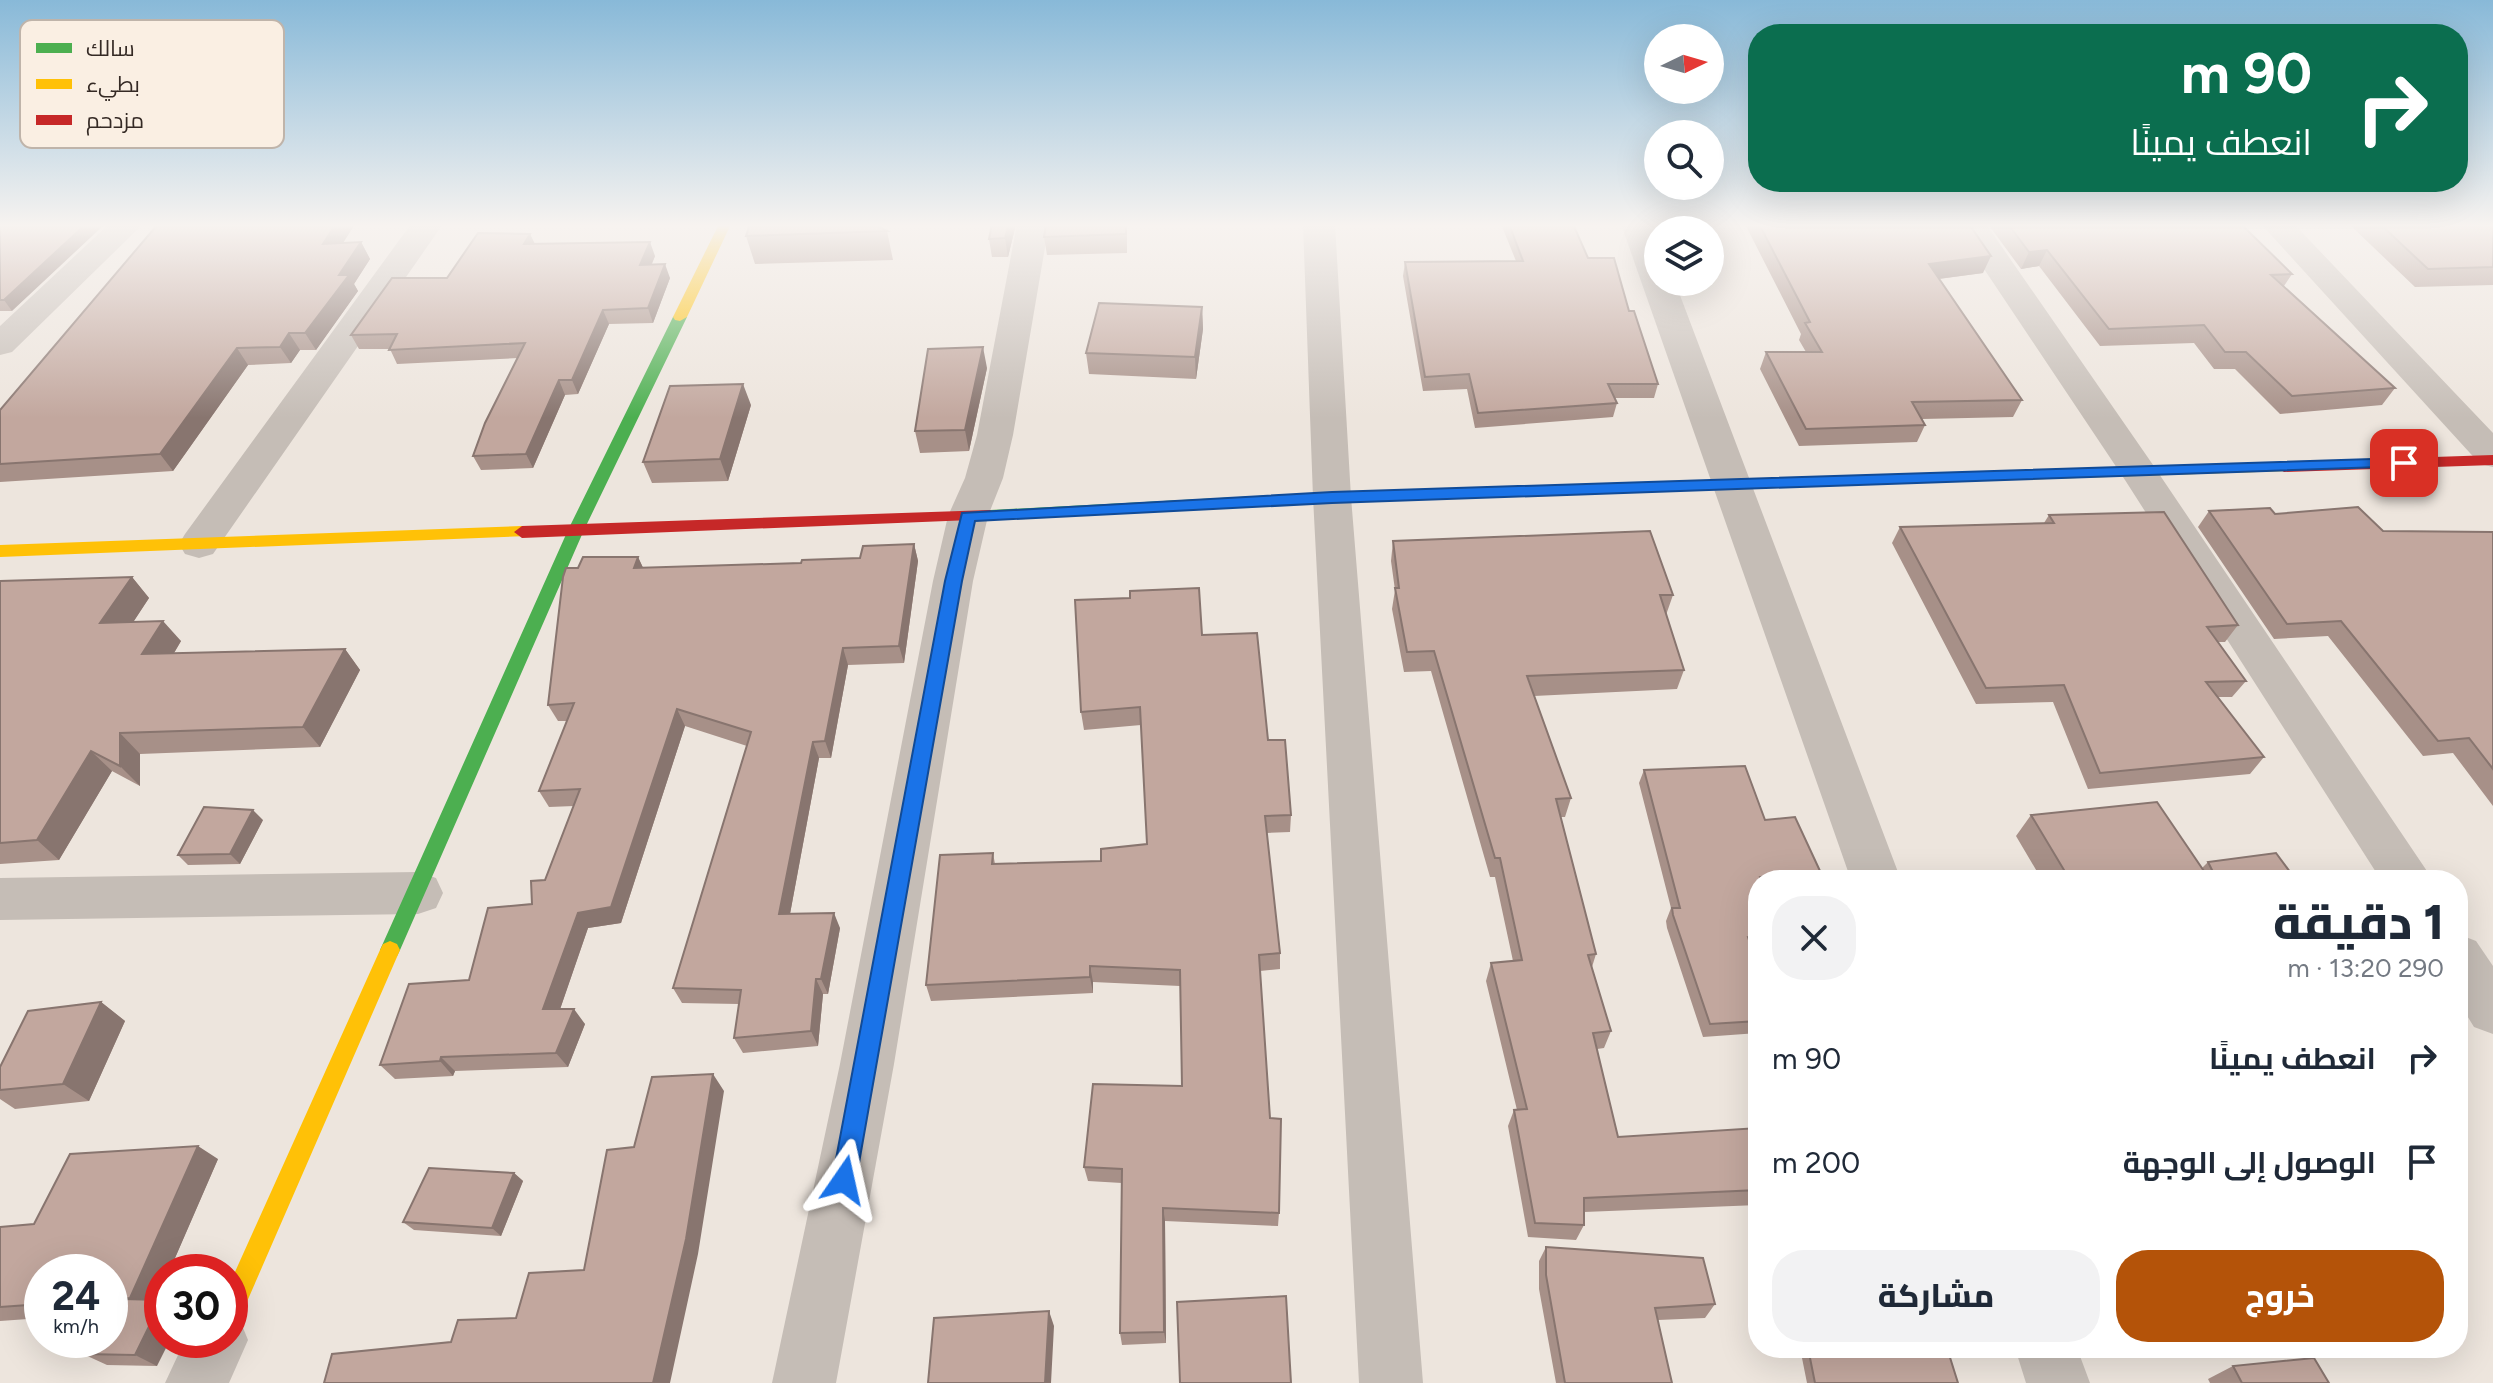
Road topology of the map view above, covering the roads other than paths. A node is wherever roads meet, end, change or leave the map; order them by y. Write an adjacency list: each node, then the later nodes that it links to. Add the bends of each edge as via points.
1 (59, 289): 9 (street)
2 (381, 289): 16 (street)
3 (694, 289): 15 (street)
4 (1021, 289): 14 (street, via 995,435)
5 (1322, 289): 13 (street)
6 (2014, 289): 11 (street)
7 (2337, 289): 10 (street)
8 (1664, 296): 12 (street)
9 (0, 345)
10 (2493, 458): 11 (street)
11 (2138, 471): 12 (street); 19 (street)
12 (1735, 486): 13 (street); 18 (street)
13 (1332, 497): 14 (street); 29 (street)
14 (968, 516): 15 (street); 28 (street)
15 (576, 530): 16 (street); 20 (street)
16 (199, 544): 17 (street)
17 (0, 551)
18 (1872, 870)
19 (2401, 870)
20 (418, 893): 21 (street); 24 (street)
21 (0, 899)
22 (2468, 972): 23 (street)
23 (2493, 1010)
24 (248, 1271)
25 (209, 1358): 27 (street)
26 (2049, 1358): 30 (street)
27 (197, 1383)
28 (804, 1383)
29 (1391, 1383)
30 (2058, 1383)

